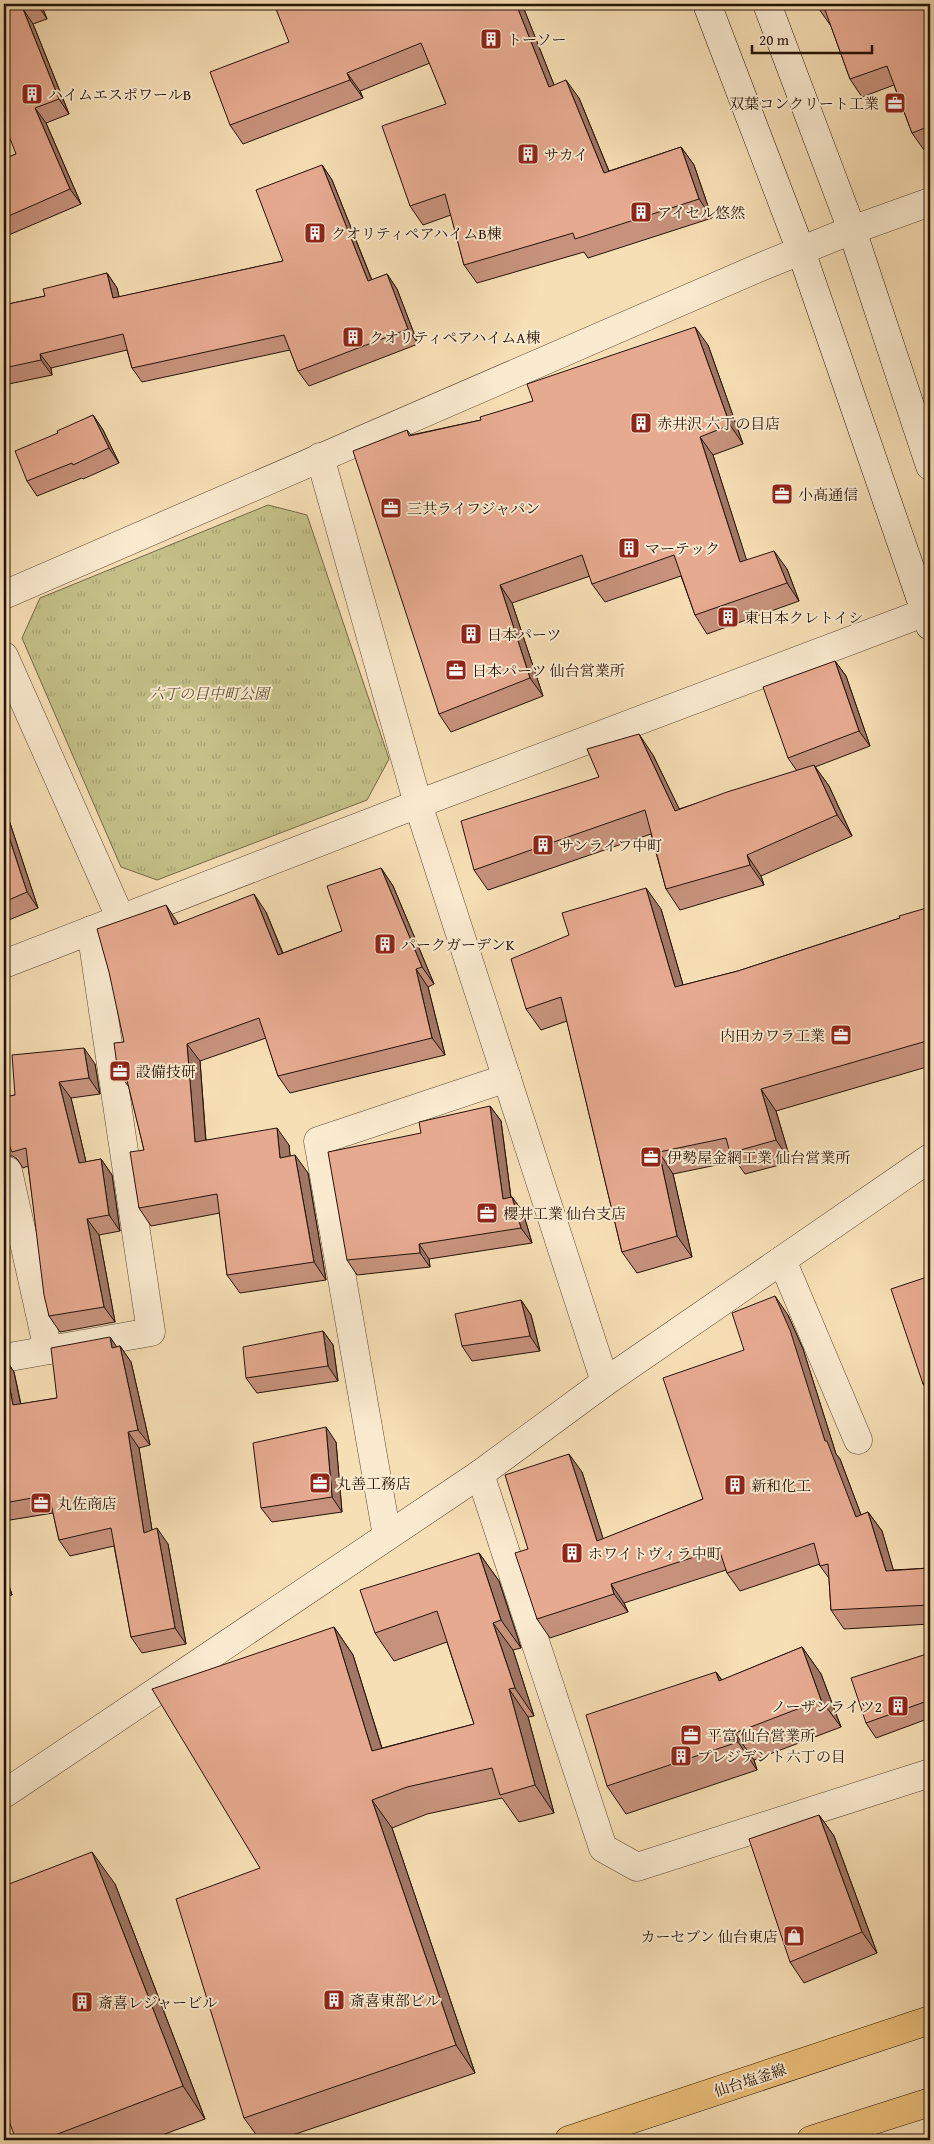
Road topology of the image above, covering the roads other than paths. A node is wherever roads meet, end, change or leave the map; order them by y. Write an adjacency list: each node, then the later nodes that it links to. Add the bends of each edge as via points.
1 (707, 4): 5 (street)
2 (767, 4): 4 (street)
3 (930, 202): 4 (street)
4 (852, 230): 5 (street); 7 (street)
5 (801, 251): 6 (street); 9 (street)
6 (320, 457): 8 (street); 11 (street)
7 (930, 466)
8 (4, 595)
9 (928, 619): 11 (street)
10 (4, 656): 12 (street)
11 (418, 804): 12 (street); 15 (street)
12 (122, 919): 13 (street)
13 (91, 930): 14 (street); 19 (street, via 151,1332)
14 (4, 964)
15 (507, 1078): 21 (street); 24 (street, via 318,1141)
16 (930, 1158): 18 (street)
17 (8, 1170): 19 (street)
18 (782, 1260): 21 (street); 22 (street)
19 (48, 1350): 20 (street)
20 (4, 1358)
21 (604, 1382): 23 (street)
22 (858, 1440)
23 (480, 1474): 24 (street); 25 (street, via 603,1848 637,1867)
24 (387, 1536): 26 (street)
25 (930, 1773)
26 (4, 1794)
27 (930, 2020): 29 (main road, 仙台塩釜線)
28 (930, 2102): 30 (main road)
29 (569, 2140)
30 (811, 2140)

